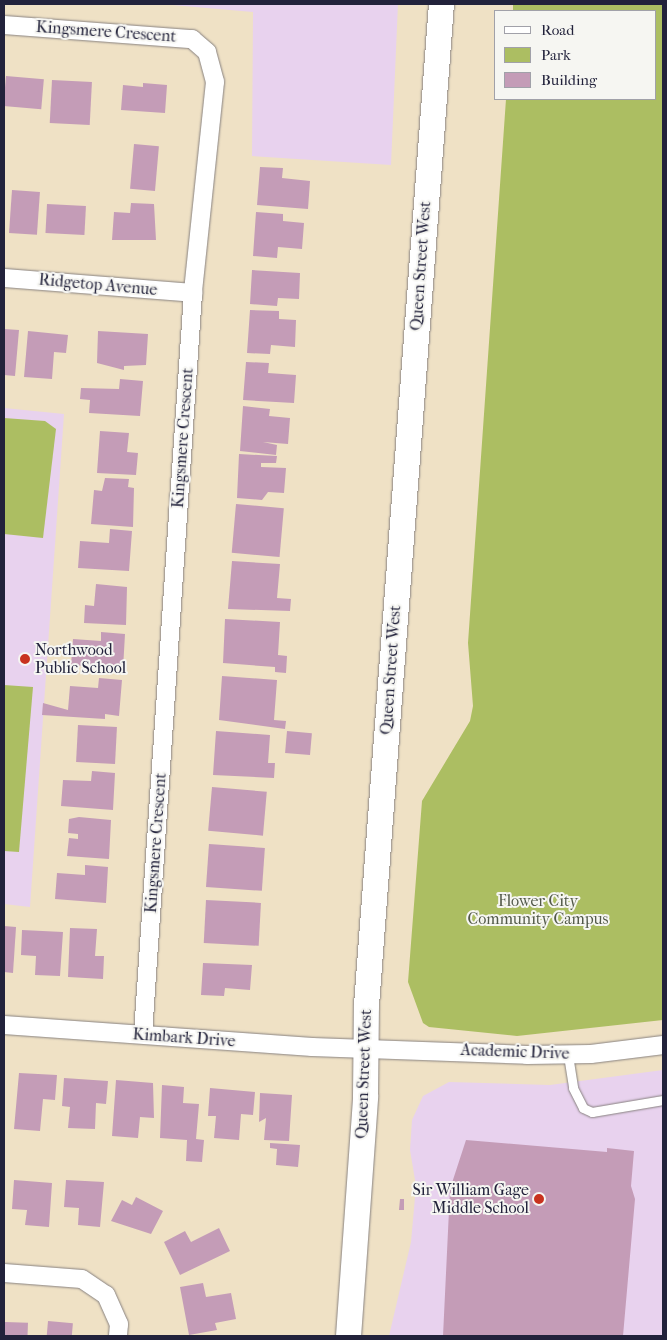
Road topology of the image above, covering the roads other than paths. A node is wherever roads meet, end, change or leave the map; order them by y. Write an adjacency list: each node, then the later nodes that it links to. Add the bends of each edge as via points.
1 (441, 4): 8 (main road, Queen Street West)
2 (4, 25): 4 (street, Kingsmere Crescent, via 192,39 207,52 214,82)
3 (4, 278): 4 (street, Ridgetop Avenue)
4 (193, 293): 6 (street, Kingsmere Crescent)
5 (4, 1025): 6 (street, Kimbark Drive)
6 (143, 1034): 8 (street, Kimbark Drive)
7 (663, 1045): 9 (street, Academic Drive)
8 (365, 1047): 9 (street, Academic Drive); 13 (main road, Queen Street West)
9 (568, 1055): 10 (lane, via 573,1088 583,1108 592,1112)
10 (663, 1100)
11 (4, 1273): 12 (street, via 82,1279 106,1295 119,1324)
12 (118, 1336)
13 (348, 1336)

